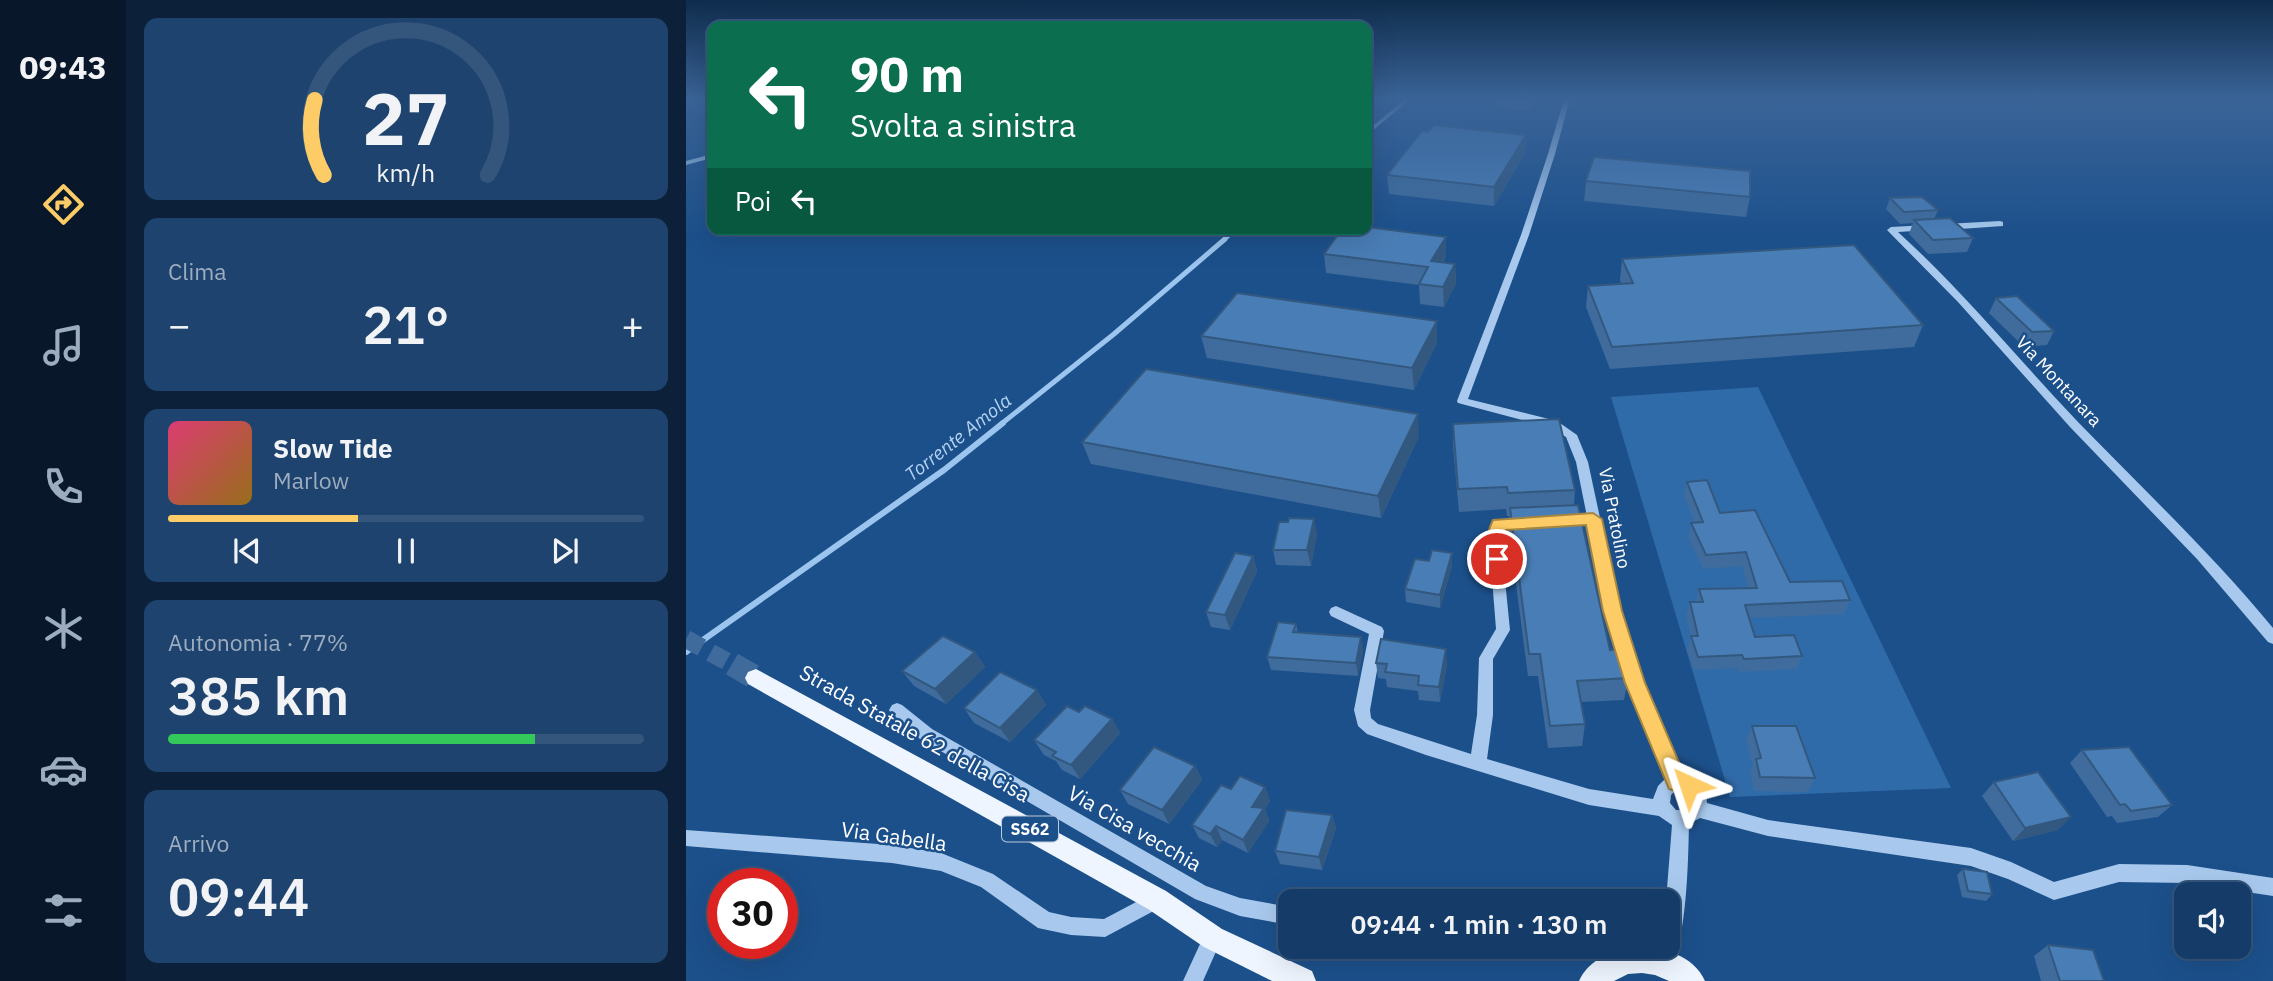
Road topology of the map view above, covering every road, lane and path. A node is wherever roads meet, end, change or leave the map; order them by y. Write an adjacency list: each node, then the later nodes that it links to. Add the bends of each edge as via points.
1 (1555, 145): 6 (street, Via Pratolino, via 1462,401 1553,424 1572,435)
2 (707, 157): 3 (street)
3 (686, 163)
4 (2000, 224): 9 (street, Via Montanara, via 1891,230 2203,555)
5 (1578, 519): 6 (street)
6 (1593, 519): 13 (street, Via Pratolino, via 1612,611 1635,683)
7 (1536, 521): 12 (street, via 1499,524 1495,540 1503,629 1486,658)
8 (1336, 612): 12 (street, via 1377,631 1362,710 1364,721 1373,729)
9 (2273, 639)
10 (757, 678): 20 (main road, Strada Statale 62 della Cisa / SS62)
11 (897, 710): 21 (street, Via Cisa vecchia, via 926,734 1201,893)
12 (1478, 764): 15 (street, via 1588,797)
13 (1676, 782): 14 (street, via 1696,792); 15 (street, via 1662,791 1662,803)
14 (1698, 809): 15 (street, via 1694,814); 19 (street, via 1768,828 1971,857)
15 (1673, 814): 18 (street, via 1681,864)
16 (686, 838): 20 (street, Via Gabella, via 940,862 987,880 1045,921 1070,926 1105,928)
17 (2273, 887): 19 (street, via 2187,874 2119,873)
18 (1677, 889)
19 (2054, 891)
20 (1157, 900): 22 (main road, Strada Statale 62 della Cisa / SS62)
21 (1278, 914)
22 (1213, 938): 25 (street); 26 (main road, Strada Statale 62 della Cisa / SS62)
23 (1665, 959): 24 (street)
24 (1664, 963): 27 (main road, via 1626,960); 28 (main road)
25 (1193, 981)
26 (1302, 981)
27 (1593, 981)
28 (1691, 981)

